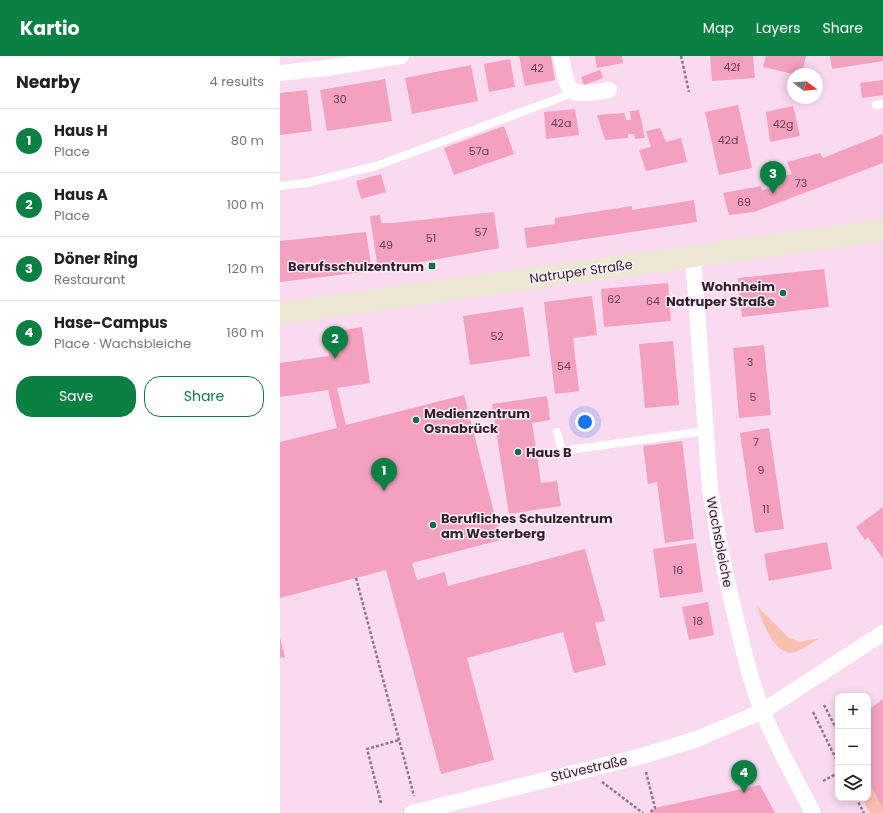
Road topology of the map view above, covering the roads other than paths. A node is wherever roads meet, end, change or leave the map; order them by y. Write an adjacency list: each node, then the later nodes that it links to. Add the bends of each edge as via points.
1 (401, 56): 3 (street)
2 (561, 56): 5 (street, via 566,85)
3 (280, 73)
4 (610, 90): 5 (street, via 580,94)
5 (572, 91): 6 (lane, via 566,96 376,166 307,183)
6 (280, 186)
7 (883, 230): 8 (main road, Natruper Straße)
8 (693, 256): 9 (main road, Natruper Straße); 10 (street, Wachsbleiche)
9 (280, 313)
10 (705, 431): 11 (lane, via 562,451); 13 (street, Wachsbleiche, via 715,519 727,579 748,671)
11 (558, 432)
12 (883, 633): 13 (street, Stüvestraße)
13 (762, 711): 14 (street, Stüvestraße, via 697,739 642,756); 15 (street, Wachsbleiche)
14 (417, 812)
15 (813, 813)

